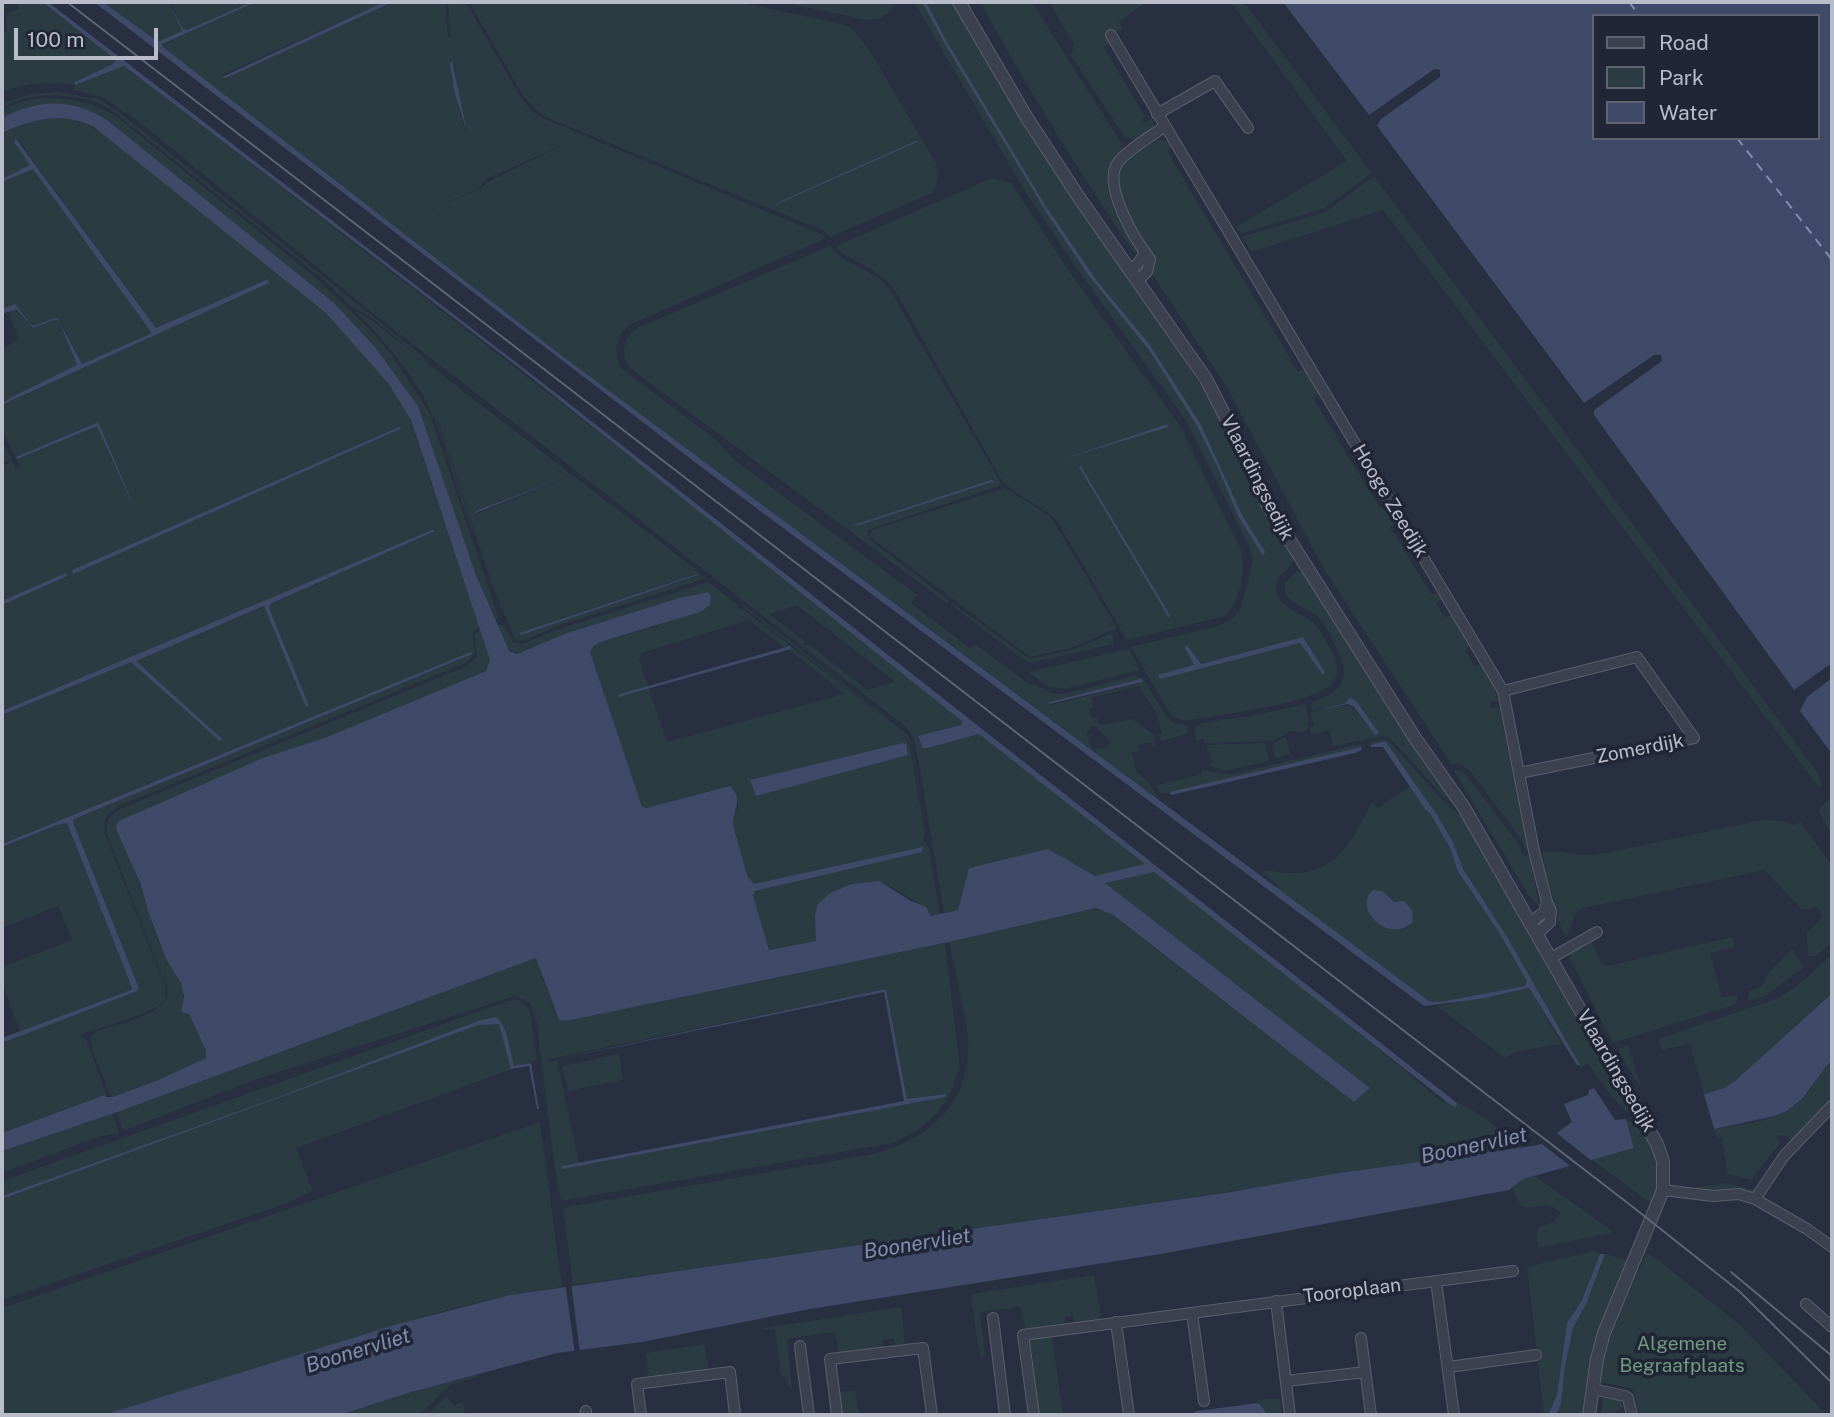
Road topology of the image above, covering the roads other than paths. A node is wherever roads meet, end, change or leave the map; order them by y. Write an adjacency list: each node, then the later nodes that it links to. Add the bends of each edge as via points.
1 (959, 2): 6 (street, Vlaardingsedijk, via 1027,118)
2 (1111, 35): 3 (street, Hooge Zeedijk)
3 (1157, 114): 4 (street, Hooge Zeedijk); 5 (street, via 1214,81)
4 (1165, 126): 6 (street, via 1121,159 1112,180 1145,252); 7 (street, Hooge Zeedijk)
5 (1248, 128)
6 (1133, 276): 9 (street, Vlaardingsedijk, via 1206,379 1268,506 1463,806)
7 (1503, 691): 8 (street, Hooge Zeedijk); 8 (street, Zomerdijk, via 1637,657 1694,738)
8 (1519, 773): 9 (street, Hooge Zeedijk, via 1547,902)
9 (1533, 928): 11 (street, Vlaardingsedijk)
10 (1597, 932): 11 (street)
11 (1550, 958): 13 (street, Vlaardingsedijk, via 1652,1132 1663,1161)
12 (1832, 1106): 14 (street, via 1784,1156)
13 (1663, 1189): 14 (street); 30 (street, via 1604,1333)
14 (1755, 1199): 15 (street)
15 (1831, 1247)
16 (1513, 1271): 17 (street, Tooroplaan)
17 (1436, 1281): 18 (street, Tooroplaan); 27 (street)
18 (1276, 1301): 20 (street, Tooroplaan); 29 (street)
19 (1806, 1304): 23 (street)
20 (1192, 1312): 22 (street, Tooroplaan); 31 (street)
21 (993, 1318): 37 (street)
22 (1116, 1322): 38 (street, Tooroplaan, via 1023,1335); 39 (street)
23 (1832, 1327)
24 (1361, 1338): 28 (street)
25 (800, 1346): 34 (street)
26 (1536, 1355): 27 (street)
27 (1449, 1367): 42 (street)
28 (1365, 1372): 29 (street); 41 (street)
29 (1286, 1381): 40 (street)
30 (1592, 1389): 43 (street); 44 (street, via 1625,1396)
31 (1204, 1401)
32 (641, 1415): 33 (street, via 637,1384 730,1372)
33 (735, 1415)
34 (809, 1415)
35 (837, 1415): 36 (street, via 830,1359 923,1348)
36 (932, 1415)
37 (1005, 1415)
38 (1034, 1415)
39 (1129, 1415)
40 (1290, 1415)
41 (1371, 1415)
42 (1454, 1415)
43 (1588, 1415)
44 (1632, 1415)

